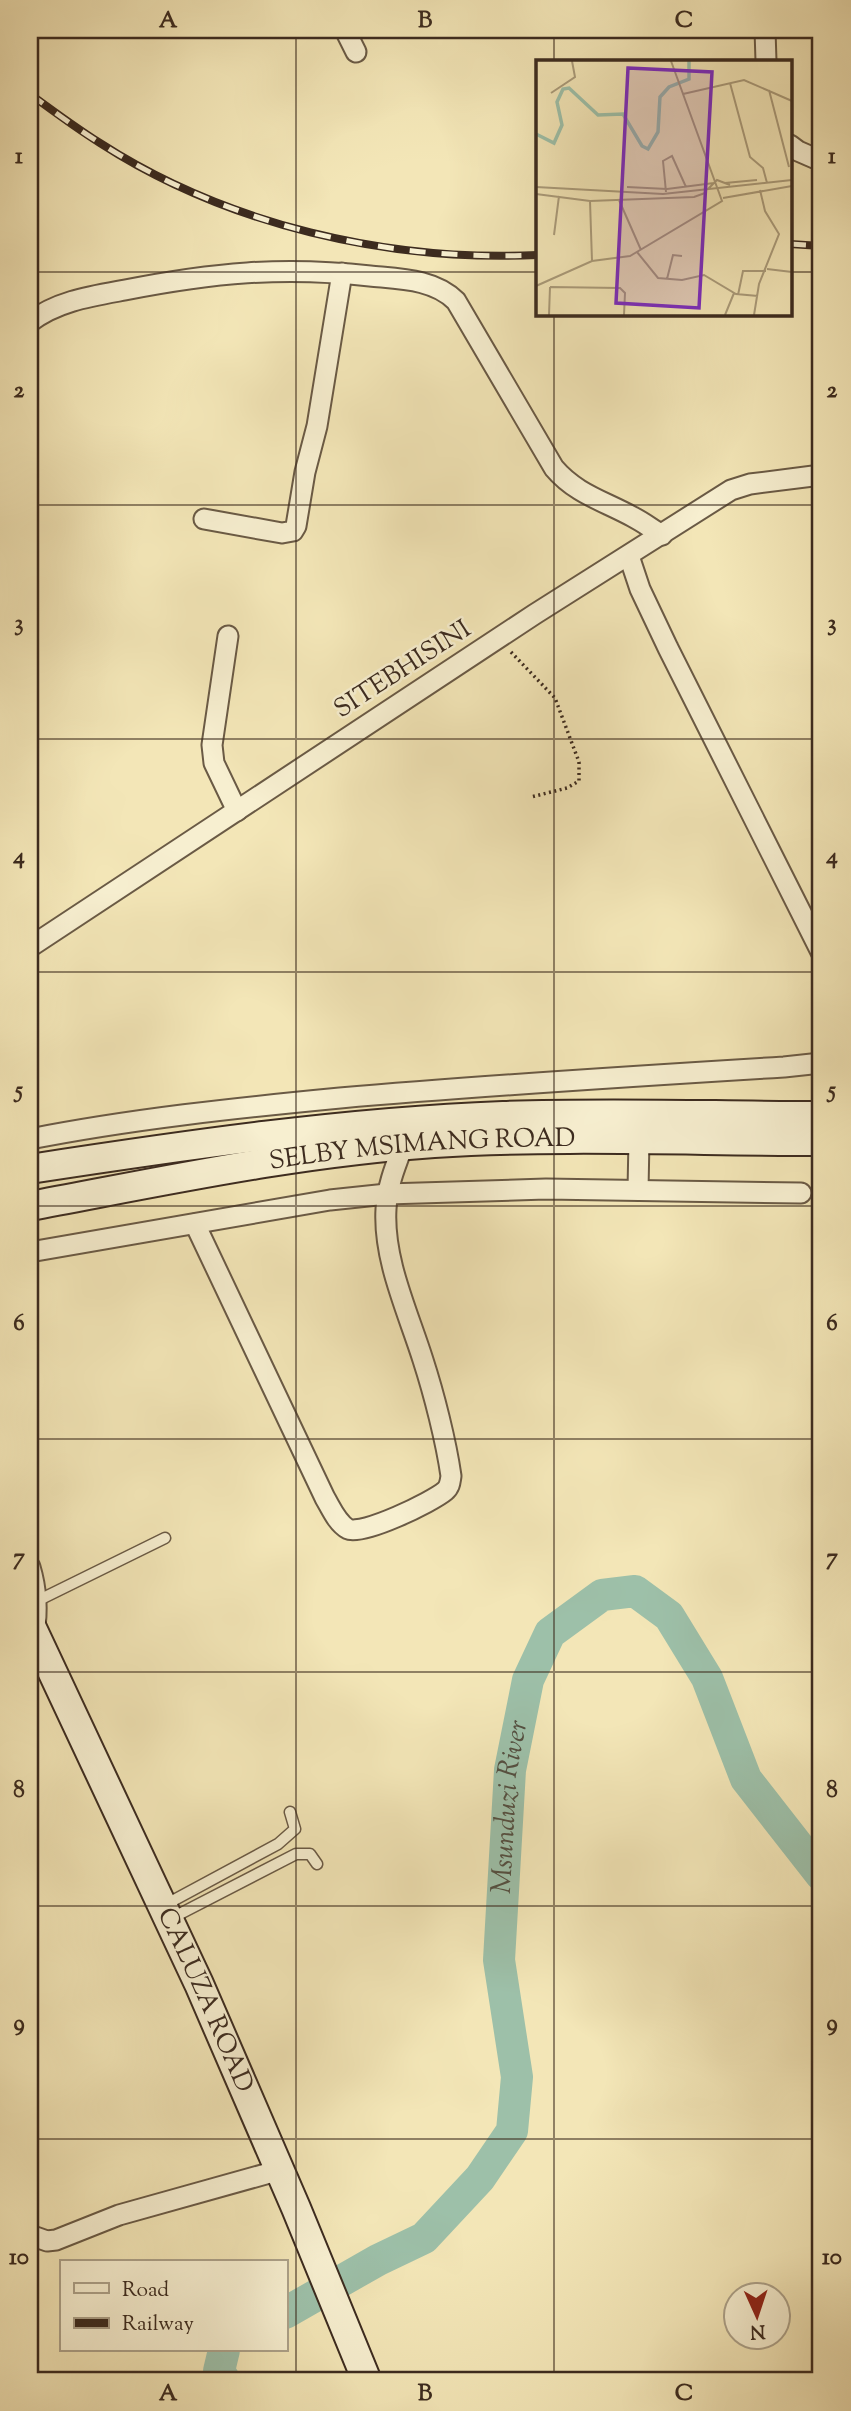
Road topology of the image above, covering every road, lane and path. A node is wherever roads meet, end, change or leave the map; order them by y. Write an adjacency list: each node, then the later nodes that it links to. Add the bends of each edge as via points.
1 (345, 30): 3 (street)
2 (765, 30): 4 (street)
3 (356, 52)
4 (766, 60)
5 (792, 146): 6 (street)
6 (821, 161)
7 (342, 273): 8 (street, via 259,271 192,277 91,296 57,306); 10 (street, via 296,526 282,533); 11 (street, via 406,280 445,291 470,323 565,482)
8 (30, 322)
9 (821, 475): 11 (street, SITEBHISINI, via 731,490)
10 (204, 519)
11 (662, 535): 12 (street, SITEBHISINI)
12 (629, 556): 14 (street, SITEBHISINI); 18 (street, via 668,648)
13 (228, 636): 16 (street, via 212,745 214,763)
14 (494, 641): 15 (path, via 515,655 555,698 579,762 579,781); 16 (street, SITEBHISINI)
15 (531, 797)
16 (237, 811): 17 (street, SITEBHISINI)
17 (30, 947)
18 (821, 952)
19 (821, 1063): 21 (street, via 488,1084 289,1103 113,1123)
20 (821, 1116): 25 (main road, SELBY MSIMANG ROAD, via 503,1116 267,1137)
21 (30, 1139)
22 (639, 1140): 23 (main road, SELBY MSIMANG ROAD); 24 (main road, SELBY MSIMANG ROAD); 26 (street)
23 (821, 1141)
24 (403, 1146): 28 (street); 29 (main road, SELBY MSIMANG ROAD, via 331,1153)
25 (30, 1169)
26 (638, 1189): 27 (street); 28 (street)
27 (801, 1193)
28 (387, 1194): 30 (street); 30 (street, via 388,1239 397,1281 424,1363 451,1476 445,1491 363,1530 347,1529 325,1498)
29 (30, 1206)
30 (195, 1224): 31 (street)
31 (30, 1252)
32 (165, 1538): 34 (lane)
33 (30, 1567): 34 (street, via 35,1586)
34 (34, 1619): 37 (main road, CALUZA ROAD)
35 (290, 1812): 37 (lane, via 295,1829 278,1844)
36 (317, 1864): 37 (lane, via 310,1854 296,1854)
37 (166, 1913): 38 (main road, CALUZA ROAD)
38 (280, 2170): 39 (street, via 119,2215 56,2240); 40 (main road, CALUZA ROAD)
39 (30, 2235)
40 (367, 2381)

